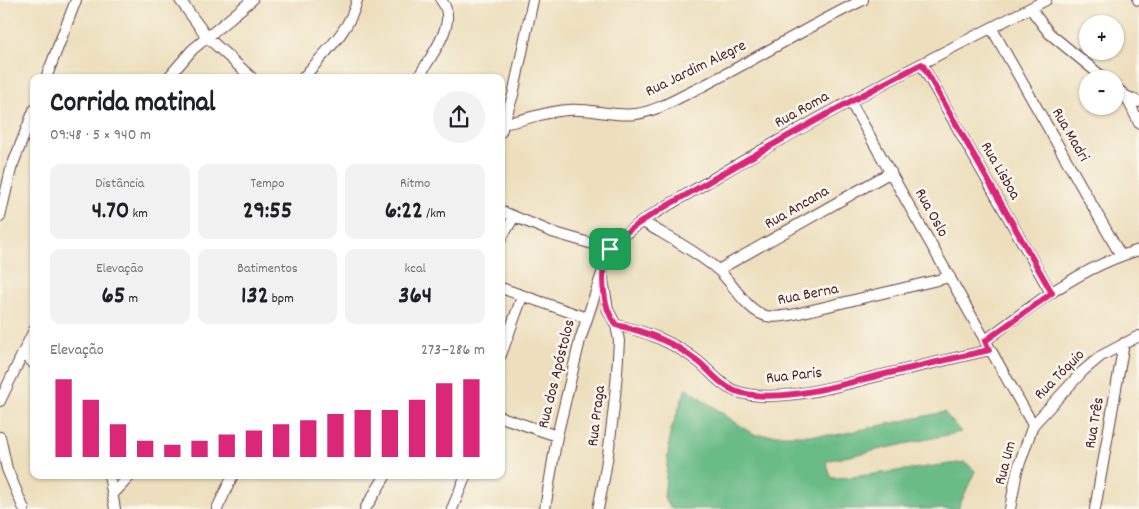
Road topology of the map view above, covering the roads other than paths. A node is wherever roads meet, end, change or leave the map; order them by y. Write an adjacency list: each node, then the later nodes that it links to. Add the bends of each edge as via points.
1 (76, 0): 14 (street)
2 (180, 0): 11 (street)
3 (252, 0): 11 (street)
4 (357, 0): 17 (street, via 354,13 342,32)
5 (441, 0): 18 (street, via 448,14 447,24)
6 (532, 0): 22 (street, via 518,77)
7 (863, 0): 25 (street, Rua Jardim Alegre, via 716,79 648,110 636,114 566,110)
8 (1046, 0): 9 (street, Rua Roma)
9 (1030, 8): 10 (street, Rua Roma); 13 (street, via 1049,32)
10 (992, 29): 12 (street, Rua Roma); 34 (street, Rua Madri)
11 (207, 37): 15 (street); 16 (street)
12 (922, 64): 20 (street, Rua Roma); 39 (street, Rua Lisboa)
13 (1094, 70)
14 (48, 74)
15 (171, 74)
16 (248, 74)
17 (306, 74)
18 (420, 74)
19 (1126, 96): 21 (street); 24 (street)
20 (850, 101): 26 (street, Rua Oslo); 30 (street, Rua Roma, via 774,142)
21 (1139, 102)
22 (505, 118)
23 (30, 120): 28 (street, via 11,169)
24 (1139, 123)
25 (505, 126)
26 (891, 172): 35 (street, Rua Ancana); 37 (street, Rua Oslo)
27 (505, 213): 29 (street)
28 (0, 217)
29 (514, 217): 31 (street); 32 (street)
30 (643, 222): 32 (street, Rua Roma); 35 (street, Rua Berna)
31 (505, 232)
32 (610, 249): 36 (street, Rua dos Apóstolos)
33 (1139, 250): 34 (street, Rua Paris)
34 (1121, 256): 39 (street, Rua Paris)
35 (718, 270): 37 (street, Rua Berna, via 760,314 777,317)
36 (602, 273): 41 (street, Rua dos Apóstolos); 42 (street, Rua Praga, via 608,310)
37 (950, 277): 47 (street, Rua Oslo)
38 (505, 290): 40 (street)
39 (1052, 293): 47 (street, Rua Paris)
40 (522, 297): 41 (street); 46 (street)
41 (587, 318): 53 (street, Rua dos Apóstolos)
42 (616, 325): 47 (street, Rua Paris, via 639,330 670,343 724,385 750,394 794,394 823,389); 67 (street, Rua Praga, via 619,341 614,410)
43 (1139, 336): 45 (street, Rua Tóquio)
44 (30, 338): 48 (street)
45 (1124, 343): 52 (street, Rua Tóquio, via 1082,371); 69 (street, Rua Três)
46 (505, 344)
47 (987, 345): 52 (street, Rua Oslo)
48 (23, 352): 49 (street); 50 (street)
49 (30, 360)
50 (0, 401)
51 (505, 418): 53 (street)
52 (1033, 425): 68 (street, Rua Um, via 1017,471)
53 (557, 436): 66 (street, Rua dos Apóstolos)
54 (0, 437): 61 (street, via 7,470)
55 (111, 479): 60 (street)
56 (127, 479): 60 (street)
57 (231, 479): 63 (street)
58 (384, 479): 64 (street)
59 (464, 479): 65 (street)
60 (113, 494): 62 (street)
61 (24, 509)
62 (115, 509)
63 (217, 509)
64 (365, 509)
65 (452, 509)
66 (545, 509)
67 (598, 509)
68 (1010, 509)
69 (1095, 509)

